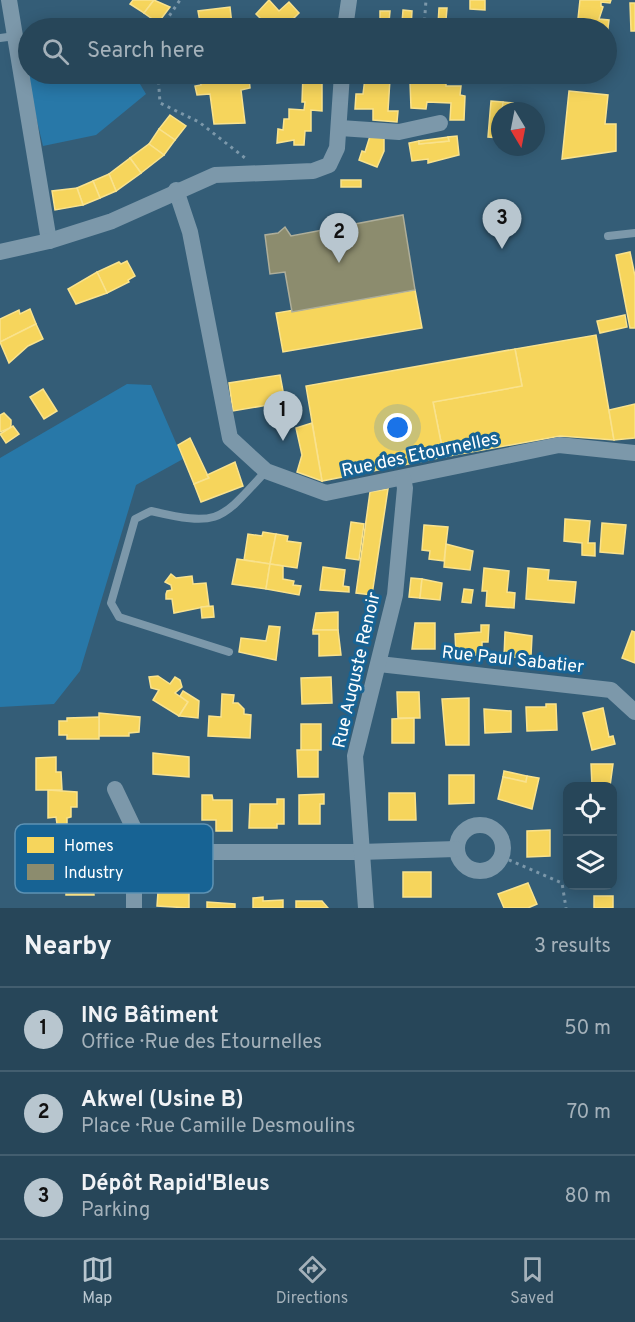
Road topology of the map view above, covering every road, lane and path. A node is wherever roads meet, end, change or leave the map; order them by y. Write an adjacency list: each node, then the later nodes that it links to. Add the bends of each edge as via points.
1 (9, 0): 8 (street)
2 (180, 0): 5 (path)
3 (350, 0): 6 (street)
4 (426, 0): 7 (path)
5 (168, 18)
6 (347, 18)
7 (425, 18)
8 (14, 36): 9 (street)
9 (18, 59)
10 (22, 84): 19 (street)
11 (159, 84): 15 (path, via 160,103 199,122)
12 (342, 84): 14 (street)
13 (440, 123): 14 (street, via 399,132)
14 (340, 128): 15 (street, via 338,148 329,165 313,171)
15 (263, 172): 16 (street, via 215,175)
16 (176, 190): 19 (street, via 111,221); 22 (street, Rue des Etournelles, via 190,232 230,438)
17 (635, 233): 18 (lane)
18 (608, 236)
19 (49, 241): 20 (street)
20 (0, 252)
21 (635, 453): 23 (street, Rue des Etournelles, via 559,445)
22 (266, 471): 23 (street, Rue des Etournelles, via 326,493); 24 (lane, via 231,509 218,516 192,521 151,511 135,519 111,603 119,617)
23 (403, 478): 25 (street, Rue Auguste Renoir, via 395,595)
24 (229, 652)
25 (379, 664): 26 (street, Rue Paul Sabatier, via 610,690); 31 (street, Rue Auguste Renoir, via 355,756)
26 (635, 712)
27 (116, 789): 28 (street)
28 (133, 824)
29 (456, 849): 31 (street); 32 (street, via 458,858 471,870 489,870); 32 (street, via 470,826 489,826 502,839)
30 (213, 852): 31 (street)
31 (360, 852): 33 (street, Rue Auguste Renoir)
32 (502, 857): 34 (path, via 562,883)
33 (366, 908)
34 (566, 908)

